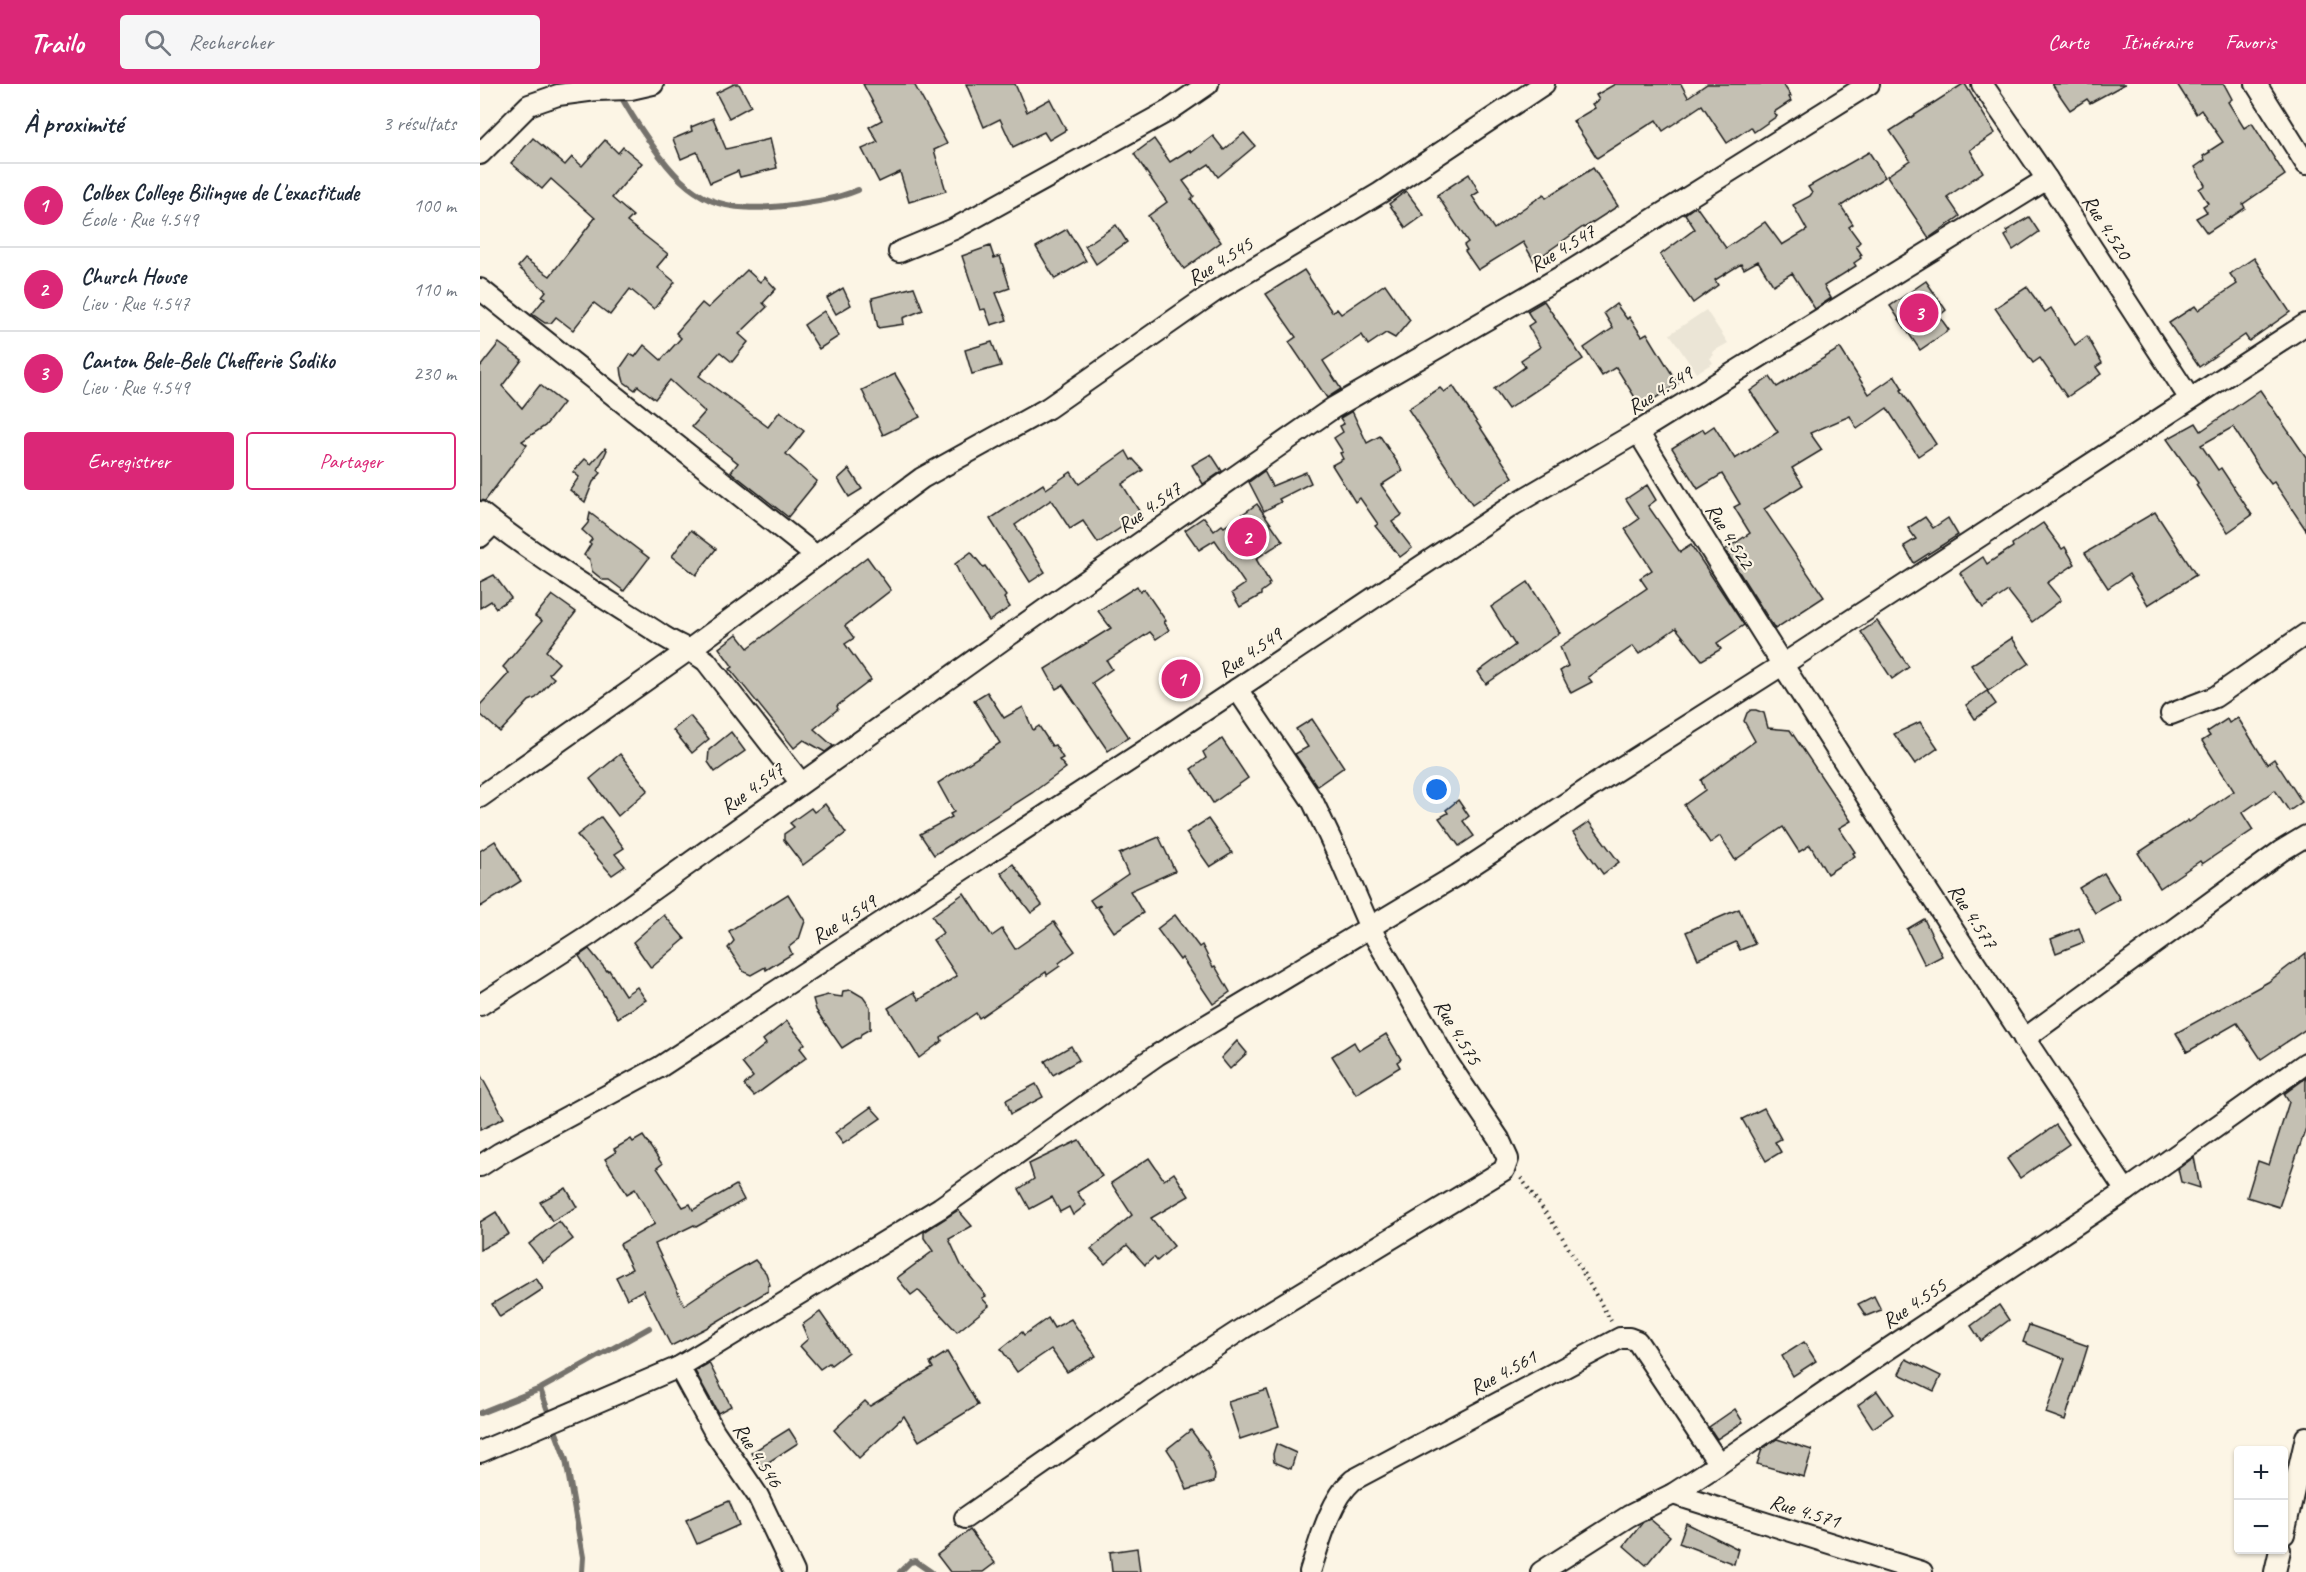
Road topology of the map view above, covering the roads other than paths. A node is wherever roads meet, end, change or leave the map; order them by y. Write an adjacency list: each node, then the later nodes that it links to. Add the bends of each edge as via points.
1 (653, 84): 7 (street, via 541,100 529,105)
2 (1208, 84): 10 (street, via 1170,110 954,229)
3 (1544, 84): 16 (street, Rue 4.545, via 1380,193 1214,292 1048,408 922,478)
4 (1869, 84): 22 (street, Rue 4.547, via 1569,272 1333,408)
5 (1982, 84): 9 (street, Rue 4.520)
6 (2256, 84): 8 (street)
7 (480, 154)
8 (2306, 164)
9 (2047, 179): 13 (street, Rue 4.520); 14 (street, Rue 4.549)
10 (899, 252)
11 (480, 289): 16 (street)
12 (2306, 324): 13 (street)
13 (2190, 399): 19 (street)
14 (1638, 432): 19 (street, Rue 4.522); 20 (street, Rue 4.549, via 1513,505)
15 (484, 524): 18 (street, via 667,639)
16 (816, 556): 18 (street, Rue 4.545)
17 (2306, 634): 21 (street, via 2215,697)
18 (690, 649): 22 (street, via 706,661); 23 (street, Rue 4.545)
19 (1782, 665): 25 (street); 27 (street, Rue 4.577)
20 (1237, 689): 25 (street, Rue 4.575, via 1312,802); 29 (street, Rue 4.549, via 660,1067)
21 (2171, 714)
22 (801, 783): 26 (street, Rue 4.547, via 589,934)
23 (480, 797)
24 (2306, 836): 27 (street)
25 (1370, 928): 31 (street, via 1156,1055 940,1208); 37 (street, Rue 4.575, via 1442,1054 1499,1139 1508,1159 1504,1170 1242,1329)
26 (480, 1005)
27 (2024, 1039): 30 (street, Rue 4.577)
28 (2306, 1063): 30 (street, Rue 4.555)
29 (480, 1166)
30 (2126, 1191): 34 (street, Rue 4.555)
31 (679, 1367): 33 (street); 40 (street, Rue 4.546, via 714,1431 758,1496)
32 (2306, 1437): 36 (street)
33 (480, 1452)
34 (1719, 1464): 35 (street, Rue 4.555); 41 (street, Rue 4.561, via 1637,1341 1620,1338 1353,1480 1343,1488)
35 (1673, 1494): 39 (street, Rue 4.571); 42 (street, Rue 4.555, via 1629,1516)
36 (2288, 1513)
37 (965, 1518)
38 (2279, 1554): 44 (street)
39 (1869, 1564): 43 (street, Rue 4.571)
40 (794, 1572)
41 (1311, 1572)
42 (1541, 1572)
43 (1922, 1572)
44 (2275, 1572)

